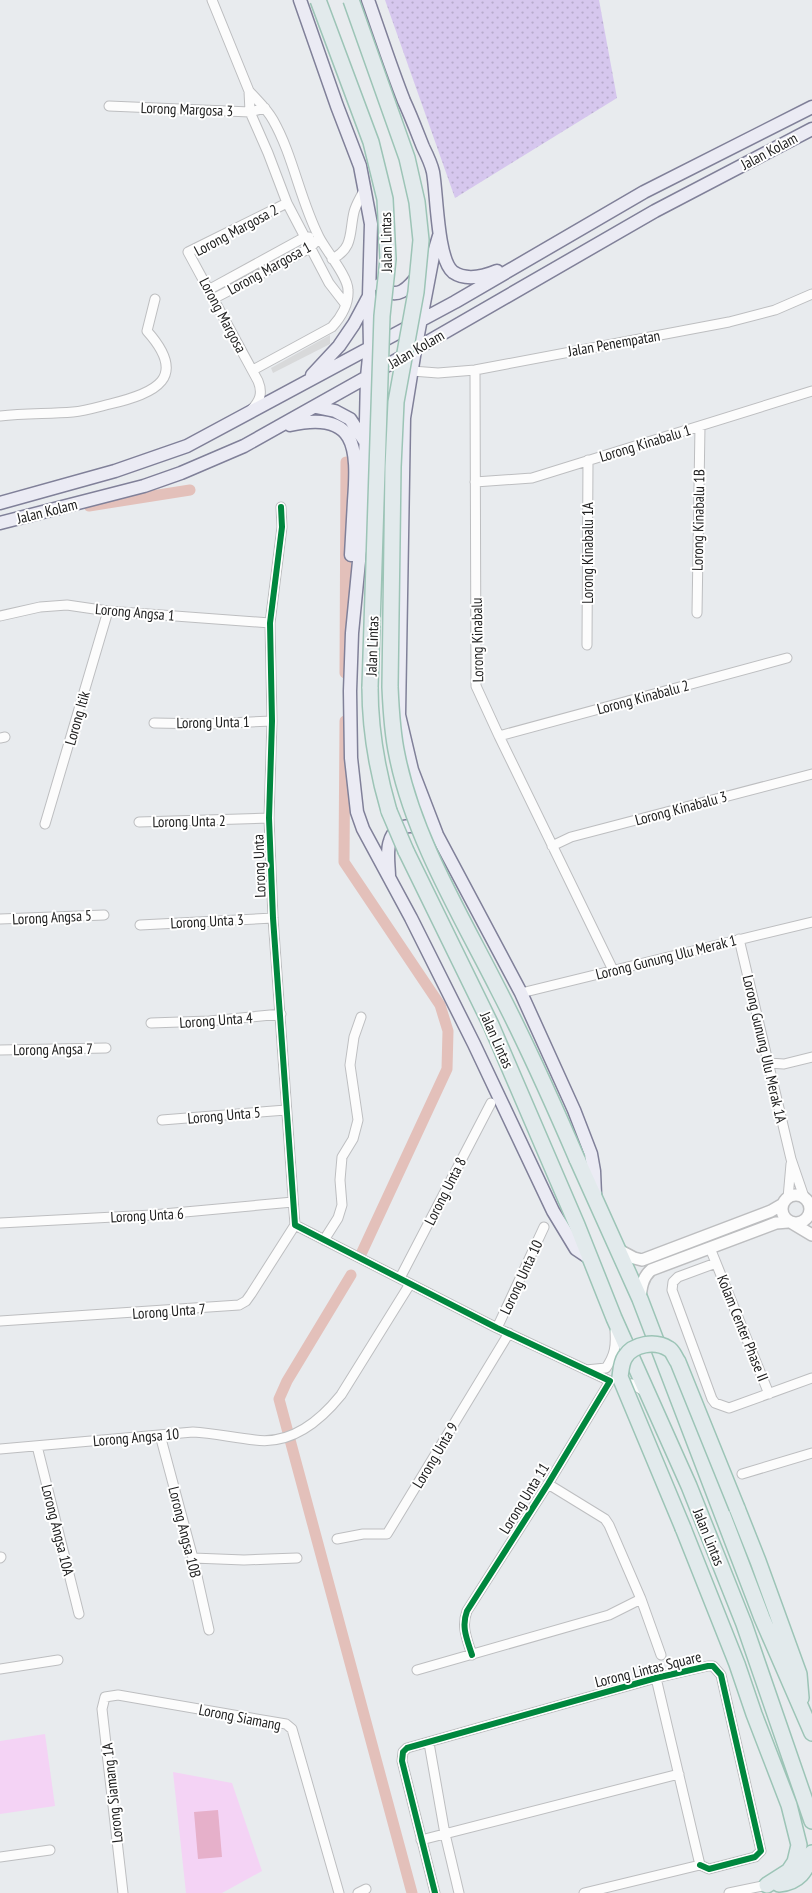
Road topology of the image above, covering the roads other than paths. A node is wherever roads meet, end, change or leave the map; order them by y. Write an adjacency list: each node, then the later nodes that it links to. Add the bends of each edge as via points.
1 (212, 0): 6 (street)
2 (300, 0): 12 (main road, Jalan Lintas, via 360,166)
3 (318, 0): 100 (highway, Jalan Lintas, bridge, via 371,142 385,199 388,227 370,687 375,751 389,810 406,851 491,1025)
4 (351, 0): 88 (highway, Jalan Lintas, bridge, via 408,158 421,240 416,292 396,402 390,687 397,755 406,791 429,852 508,1009)
5 (368, 0): 14 (main road, via 403,98 433,169)
6 (249, 91): 9 (street); 10 (street)
7 (109, 106): 10 (street, Lorong Margosa 3)
8 (812, 107): 22 (main road, Jalan Kolam, via 644,192)
9 (264, 108): 10 (street, Lorong Margosa 3); 16 (street, via 273,120)
10 (250, 112): 13 (street)
11 (812, 129): 27 (main road, Jalan Kolam, via 655,211)
12 (364, 190): 17 (main road, Jalan Lintas, via 371,224); 20 (street, via 355,209 349,244)
13 (287, 203): 15 (street); 21 (street, Lorong Margosa 2, via 188,252)
14 (439, 236): 19 (main road, Jalan Lintas); 22 (main road, via 452,271 461,276 486,275)
15 (305, 237): 16 (street, Lorong Margosa 1); 18 (street); 23 (street, Lorong Margosa 1)
16 (320, 238): 18 (street, Lorong Margosa 1); 20 (street)
17 (371, 246): 19 (main road, via 379,285 394,294 405,290); 26 (main road, Jalan Lintas)
18 (310, 248): 28 (street, Lorong Margosa 1); 30 (street, via 329,283)
19 (434, 256): 31 (main road, Jalan Lintas)
20 (332, 259): 30 (street, via 348,289)
21 (192, 260): 23 (street, Lorong Margosa)
22 (523, 261): 24 (main road, Jalan Kolam)
23 (210, 289): 28 (street, Lorong Margosa)
24 (468, 294): 27 (main road, via 465,303 474,307); 31 (main road, Jalan Kolam)
25 (812, 294): 35 (street, Jalan Penempatan, via 775,310 729,322)
26 (369, 296): 32 (main road, Jalan Lintas); 38 (main road, via 339,346)
27 (506, 297): 33 (main road, Jalan Kolam)
28 (215, 298): 34 (street, Lorong Margosa)
29 (155, 299): 42 (street, via 147,331 157,342 167,366 163,379 153,390 75,412)
30 (346, 305): 34 (street, Lorong Margosa, via 332,327)
31 (422, 320): 32 (main road, Jalan Kolam); 33 (main road, Jalan Lintas)
32 (370, 346): 37 (main road, Jalan Lintas); 38 (main road, Jalan Kolam)
33 (415, 350): 36 (main road, Jalan Lintas); 37 (main road, Jalan Kolam)
34 (253, 370): 41 (street, Lorong Margosa, via 261,396)
35 (475, 370): 36 (street, Jalan Penempatan, via 438,374); 47 (street, Lorong Kinabalu)
36 (412, 372): 66 (main road, Jalan Lintas, via 404,418 399,715 412,770 438,835)
37 (367, 377): 40 (main road, Jalan Kolam); 45 (main road, Jalan Lintas)
38 (304, 383): 41 (main road, Jalan Kolam)
39 (812, 391): 43 (street, Lorong Kinabalu 1)
40 (316, 407): 44 (main road, Jalan Kolam); 45 (main road, via 335,411 350,419)
41 (248, 414): 48 (main road, Jalan Kolam, via 162,456)
42 (0, 416)
43 (700, 426): 46 (street, Lorong Kinabalu 1); 52 (street, Lorong Kinabalu 1B)
44 (277, 428): 50 (main road, Jalan Kolam, via 244,446 172,476); 55 (main road, via 323,421 334,423 352,441 356,474 350,583)
45 (366, 443): 55 (main road, Jalan Lintas, via 364,510)
46 (588, 460): 47 (street, Lorong Kinabalu 1, via 532,478); 56 (street, Lorong Kinabalu 1A)
47 (475, 482): 60 (street, Lorong Kinabalu, via 476,686)
48 (0, 503)
49 (281, 507): 54 (street, Lorong Unta, via 282,527)
50 (0, 523)
51 (108, 611): 53 (street, Lorong Angsa 1, via 40,607); 54 (street, Lorong Angsa 1); 64 (street, Lorong Itik)
52 (697, 613)
53 (0, 616)
54 (270, 623): 58 (street, Lorong Unta)
55 (352, 633): 67 (main road, Jalan Lintas, via 350,734 355,799 363,829)
56 (587, 645)
57 (787, 658): 60 (street, Lorong Kinabalu 2)
58 (272, 721): 59 (street, Lorong Unta 1); 62 (street, Lorong Unta)
59 (154, 723)
60 (498, 736): 65 (street, Lorong Kinabalu)
61 (812, 774): 65 (street, Lorong Kinabalu 3, via 571,837)
62 (269, 818): 63 (street, Lorong Unta 2); 69 (street, Lorong Unta)
63 (139, 822)
64 (45, 824)
65 (552, 846): 74 (street, Lorong Kinabalu)
66 (452, 860): 67 (main road, via 428,832 420,827 403,827 390,840); 75 (main road, Jalan Lintas)
67 (389, 879): 100 (main road, Jalan Lintas, via 474,1044 553,1211 576,1249)
68 (104, 914): 70 (street, Lorong Angsa 5)
69 (273, 918): 72 (street, Lorong Unta 3); 76 (street, Lorong Unta)
70 (0, 919)
71 (812, 922): 73 (street, Lorong Gunung Ulu Merak 1)
72 (140, 925)
73 (739, 939): 74 (street, Lorong Gunung Ulu Merak 1); 82 (street, Lorong Gunung Ulu Merak 1A)
74 (613, 970): 75 (street, Lorong Gunung Ulu Merak 1)
75 (521, 993): 88 (main road, Jalan Lintas, via 586,1140 594,1171)
76 (280, 1014): 78 (street, Lorong Unta 4); 84 (street, Lorong Unta)
77 (361, 1017): 97 (street, via 350,1065 358,1120 353,1139 342,1157 342,1205)
78 (151, 1023)
79 (106, 1048): 80 (street, Lorong Angsa 7)
80 (0, 1050)
81 (812, 1057): 82 (street, via 784,1064)
82 (768, 1063): 86 (street, Lorong Gunung Ulu Merak 1A)
83 (490, 1103): 102 (street, Lorong Unta 8)
84 (286, 1110): 85 (street, Lorong Unta 5); 90 (street, Lorong Unta)
85 (162, 1120)
86 (791, 1159): 87 (street, Lorong Gunung Ulu Merak 1A); 89 (street, Lorong Gunung Ulu Merak 1A)
87 (804, 1197): 89 (street, via 796,1195); 91 (street)
88 (595, 1201): 99 (highway, Jalan Lintas)
89 (785, 1201): 92 (street, via 782,1212); 99 (street, via 771,1212 642,1260)
90 (293, 1202): 93 (street, Lorong Unta 6); 94 (street, Lorong Unta)
91 (811, 1211): 92 (street, via 804,1221)
92 (790, 1222): 96 (street); 98 (street, via 776,1223)
93 (0, 1223)
94 (295, 1225): 97 (street); 106 (street, Lorong Unta 7, via 252,1294 239,1305)
95 (544, 1227): 107 (street, Lorong Unta 10)
96 (812, 1236)
97 (324, 1240): 102 (street)
98 (710, 1248): 101 (street, Kolam Center Phase II); 104 (street, via 651,1270 642,1285)
99 (618, 1249): 104 (highway, Jalan Lintas)
100 (591, 1259): 105 (highway, Jalan Lintas)
101 (716, 1263): 113 (street, Kolam Center Phase II); 113 (street, via 678,1277 672,1290 712,1399 729,1408)
102 (400, 1278): 103 (street)
103 (410, 1284): 107 (street); 114 (street, Lorong Angsa 10, via 341,1395 315,1422 290,1437 256,1441 214,1433)
104 (640, 1299): 134 (highway, Jalan Lintas, via 762,1618)
105 (614, 1318): 109 (street, via 616,1343 613,1357 606,1368); 112 (highway, Jalan Lintas)
106 (0, 1321)
107 (497, 1328): 108 (street)
108 (509, 1333): 109 (street); 120 (street, Lorong Unta 9, via 387,1534)
109 (586, 1370): 111 (street)
110 (812, 1378): 113 (street)
111 (610, 1382): 112 (street, via 632,1384); 119 (street, Lorong Unta 11)
112 (648, 1394): 138 (highway, Jalan Lintas, via 744,1624)
113 (769, 1394)
114 (160, 1434): 115 (street, Lorong Angsa 10); 121 (street, Lorong Angsa 10B)
115 (36, 1446): 116 (street, Lorong Angsa 10); 124 (street, Lorong Angsa 10A)
116 (0, 1449)
117 (812, 1453): 118 (street)
118 (742, 1474)
119 (548, 1484): 123 (street, via 610,1525); 126 (street, Lorong Unta 11, via 467,1611 464,1629)
120 (337, 1539)
121 (193, 1558): 122 (street); 125 (street, Lorong Angsa 10B)
122 (297, 1558)
123 (640, 1599): 126 (street, via 609,1615); 127 (street)
124 (78, 1614)
125 (209, 1630)
126 (472, 1655): 130 (street)
127 (661, 1655)
128 (58, 1660): 129 (street)
129 (0, 1669)
130 (417, 1670)
131 (656, 1678): 136 (street, Lorong Lintas Square); 137 (street); 145 (street, Lorong Lintas Square, via 714,1666 723,1684 761,1851 755,1857 709,1868)
132 (748, 1694): 134 (highway, bridge, via 620,1377 625,1357 642,1345 660,1345 670,1349 678,1362 758,1561 799,1674); 138 (highway); 146 (highway, via 789,1805 799,1845 789,1871)
133 (109, 1695): 147 (street, Lorong Siamang 1A, via 105,1697 102,1709); 148 (street, Lorong Siamang, via 286,1724 292,1729)
134 (801, 1705): 135 (highway, Jalan Lintas)
135 (812, 1733)
136 (429, 1742): 140 (street); 141 (street, Lorong Lintas Square, via 407,1748 402,1761)
137 (679, 1774): 140 (street); 145 (street)
138 (801, 1789): 139 (highway, Jalan Lintas)
139 (812, 1821)
140 (445, 1834): 141 (street); 150 (street)
141 (421, 1840): 149 (street)
142 (50, 1850): 144 (street)
143 (812, 1853): 146 (highway, via 804,1872 797,1878 785,1884)
144 (0, 1857)
145 (700, 1865): 151 (street)
146 (767, 1885): 152 (street)
147 (123, 1893)
148 (339, 1893)
149 (435, 1893)
150 (459, 1893)
151 (584, 1893)
152 (729, 1893)

